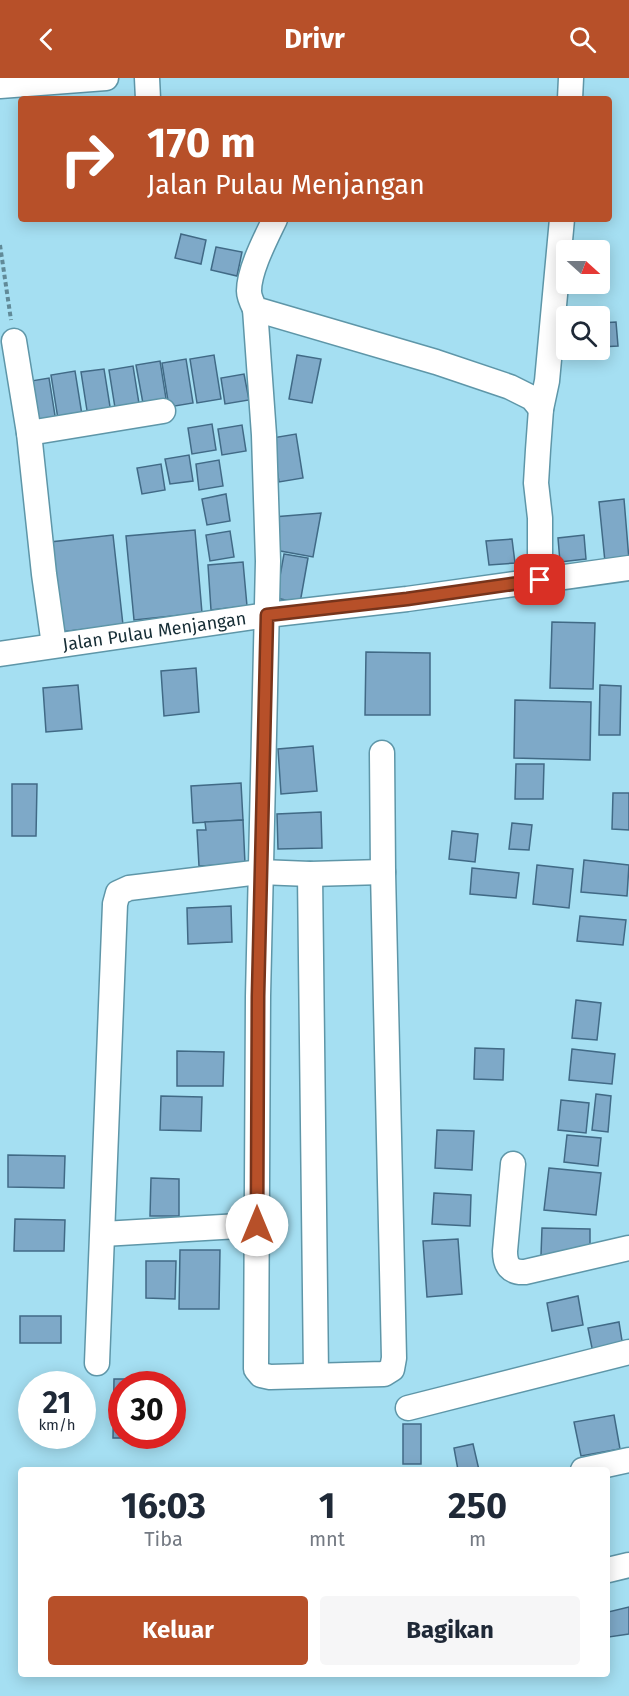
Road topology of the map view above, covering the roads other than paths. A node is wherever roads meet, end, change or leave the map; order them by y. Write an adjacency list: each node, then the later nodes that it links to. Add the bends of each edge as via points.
1 (106, 78): 4 (street)
2 (147, 78): 5 (street)
3 (571, 78): 6 (street)
4 (0, 86)
5 (147, 96)
6 (570, 96)
7 (274, 222): 9 (street, via 251,279 249,290)
8 (562, 222): 11 (street)
9 (255, 309): 11 (street, via 510,387 532,398); 16 (street, via 264,435)
10 (14, 341): 13 (street)
11 (541, 409): 15 (street, via 536,483)
12 (163, 411): 13 (street)
13 (29, 433): 17 (street)
14 (629, 568): 15 (street, Jalan Pulau Menjangan)
15 (540, 580): 16 (street, Jalan Pulau Menjangan)
16 (267, 615): 17 (street, Jalan Pulau Menjangan); 21 (street)
17 (54, 645): 18 (street, Jalan Pulau Menjangan)
18 (0, 654)
19 (382, 753): 20 (street)
20 (383, 872): 22 (street); 29 (street, via 394,1358 392,1369 384,1374)
21 (260, 873): 22 (street); 24 (street); 25 (street, via 129,888 117,893)
22 (310, 874): 29 (street)
23 (513, 1164): 26 (street, via 505,1258 514,1272)
24 (257, 1225): 25 (street); 29 (street, via 256,1369 270,1377)
25 (103, 1234): 28 (street)
26 (629, 1248)
27 (629, 1352): 30 (street)
28 (97, 1363)
29 (316, 1375)
30 (408, 1408)
31 (629, 1460): 32 (street)
32 (597, 1467)
33 (629, 1565): 34 (street)
34 (610, 1570)

